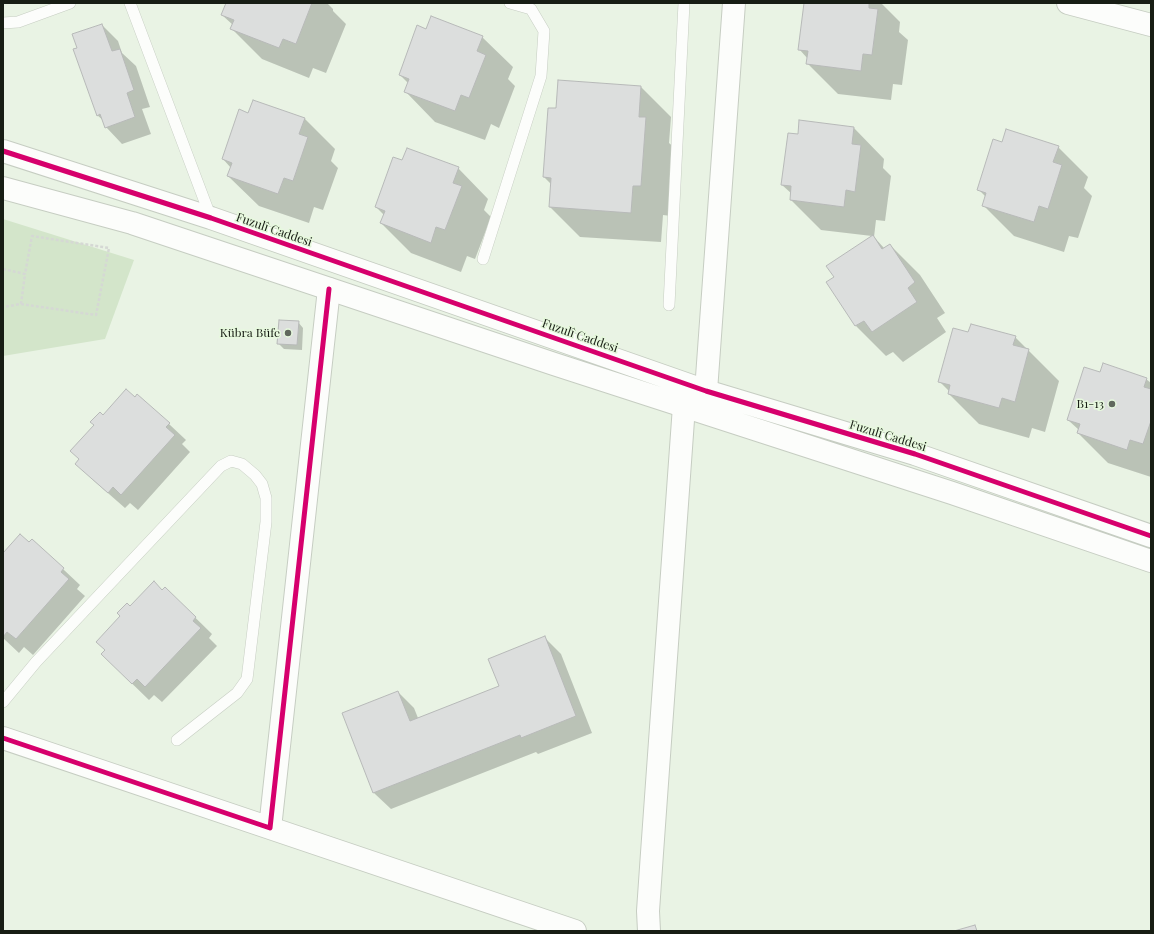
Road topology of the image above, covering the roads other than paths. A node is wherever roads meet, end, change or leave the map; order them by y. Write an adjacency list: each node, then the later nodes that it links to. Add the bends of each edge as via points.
1 (70, 3): 7 (lane, via 18,22)
2 (130, 3): 11 (lane)
3 (510, 3): 12 (lane, via 530,9 544,31 541,76)
4 (684, 3): 14 (lane)
5 (734, 3): 15 (street)
6 (1068, 3): 8 (street)
7 (3, 23)
8 (1151, 25)
9 (3, 151): 11 (street, Fuzulî Caddesi)
10 (3, 188): 13 (street, via 132,223)
11 (211, 218): 15 (street, Fuzulî Caddesi)
12 (483, 259)
13 (329, 289): 16 (street); 22 (street)
14 (668, 305)
15 (706, 391): 17 (street, Fuzulî Caddesi, via 915,454)
16 (684, 406): 18 (street); 24 (street, via 648,911)
17 (1151, 536)
18 (1151, 561)
19 (3, 702): 21 (lane, via 36,662 221,466 231,461 242,464 254,474 262,484 266,498 266,522 247,679 237,693)
20 (3, 738): 22 (street)
21 (176, 740)
22 (270, 828): 23 (street)
23 (575, 931)
24 (649, 931)

